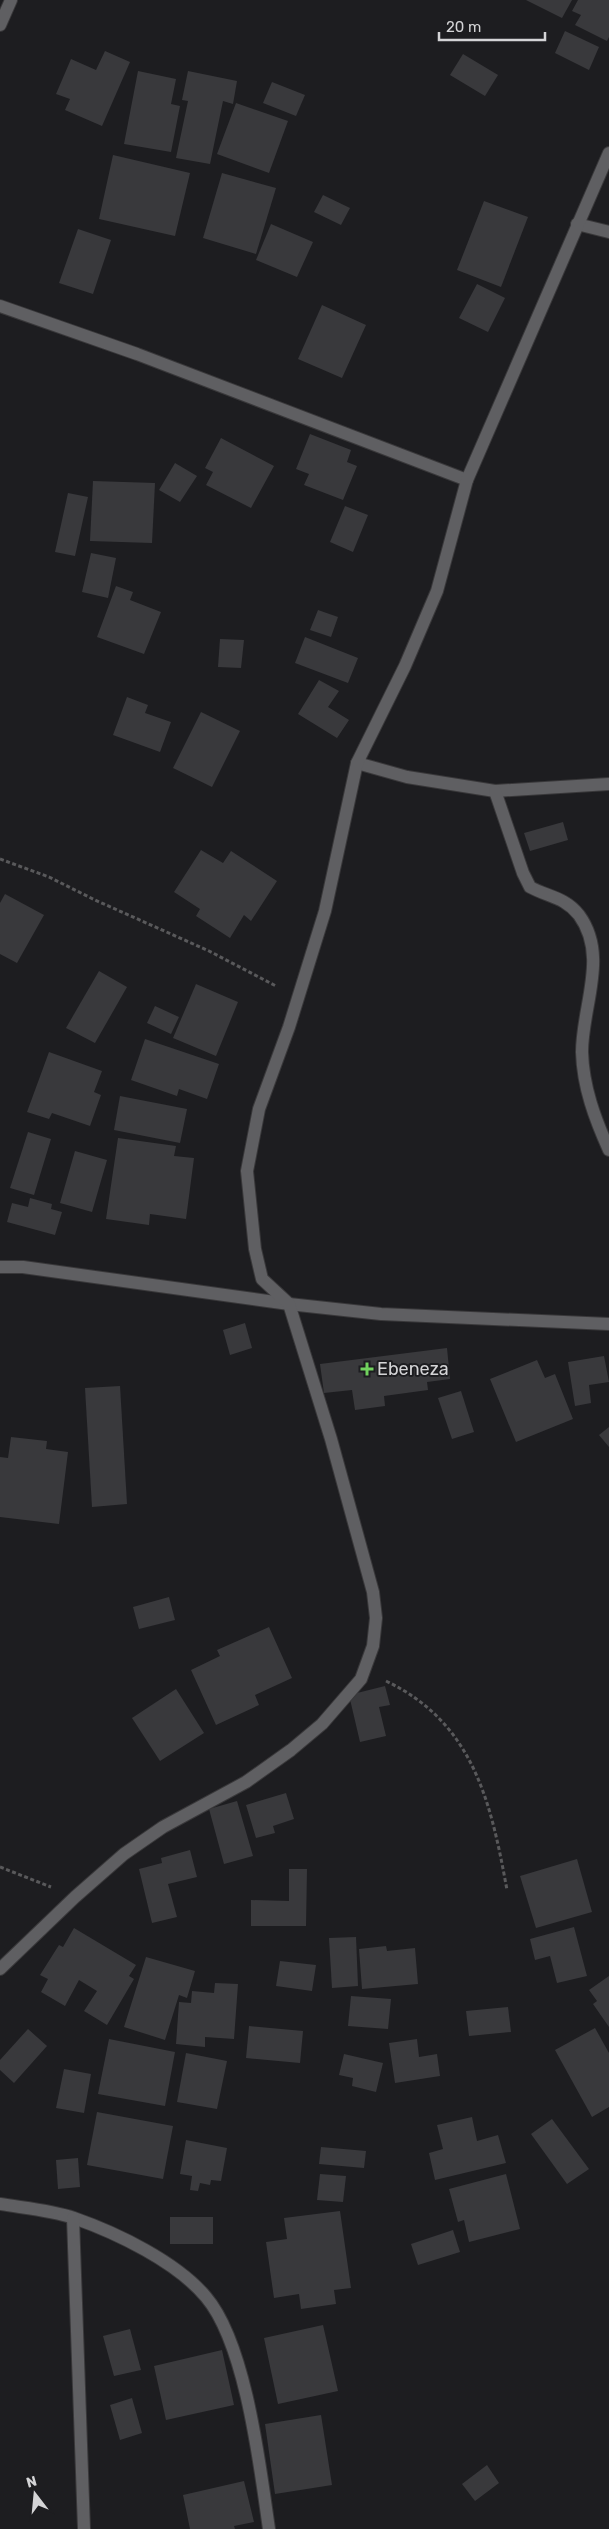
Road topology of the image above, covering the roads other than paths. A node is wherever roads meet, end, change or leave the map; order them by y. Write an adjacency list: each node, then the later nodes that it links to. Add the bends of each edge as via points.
1 (11, 0): 2 (street)
2 (0, 25)
3 (609, 153): 4 (street)
4 (577, 224): 5 (street); 7 (street)
5 (609, 232)
6 (0, 306): 7 (street)
7 (468, 480): 8 (street, via 438,591)
8 (356, 763): 10 (street, via 406,777); 13 (street, via 325,911 259,1109 247,1171 255,1249 262,1279)
9 (609, 784): 10 (street)
10 (495, 791): 11 (street, via 530,887 555,896 578,913 590,936 594,952 582,1050 584,1084)
11 (609, 1150)
12 (0, 1267): 13 (street, via 23,1267)
13 (289, 1304): 14 (street, via 381,1314); 15 (street, via 331,1438 372,1592 376,1618 373,1646 361,1680 322,1724 290,1750 246,1782 163,1827 124,1854)
14 (609, 1324)
15 (0, 1969)
16 (0, 2204): 17 (street)
17 (73, 2218): 18 (street); 19 (street, via 124,2239 172,2268 207,2297 221,2320 238,2362 256,2441)
18 (84, 2529)
19 (269, 2529)

